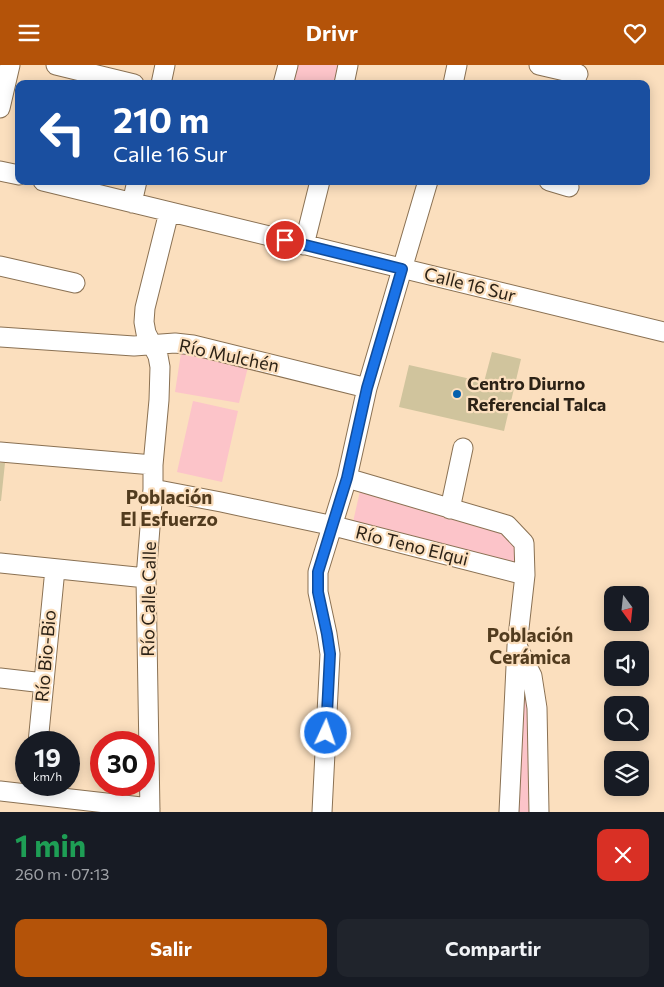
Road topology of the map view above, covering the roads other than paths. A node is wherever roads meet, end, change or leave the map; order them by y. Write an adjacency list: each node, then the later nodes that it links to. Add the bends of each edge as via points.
1 (10, 65): 14 (street)
2 (56, 65): 9 (street)
3 (165, 65): 10 (street)
4 (288, 65): 11 (street)
5 (348, 65): 12 (street)
6 (457, 65): 13 (street)
7 (539, 65): 8 (street)
8 (578, 74)
9 (118, 80)
10 (162, 80)
11 (284, 80)
12 (345, 80)
13 (454, 80)
14 (0, 108)
15 (0, 171): 16 (street)
16 (15, 174)
17 (59, 185): 23 (street, Calle 16 Sur)
18 (136, 185): 23 (street)
19 (319, 185): 25 (street)
20 (427, 185): 27 (street)
21 (562, 185): 22 (street)
22 (568, 187)
23 (132, 203): 24 (street, Calle 16 Sur)
24 (169, 212): 25 (street, Calle 16 Sur); 31 (street, Río Calle Calle, via 145,308 146,333)
25 (304, 245): 27 (street, Calle 16 Sur)
26 (0, 266): 28 (street)
27 (402, 269): 29 (street, Calle 16 Sur); 32 (street)
28 (76, 283)
29 (664, 332)
30 (0, 337): 31 (street, Río Mulchén)
31 (153, 345): 32 (street, Río Mulchén, via 193,345); 35 (street, Río Calle Calle, via 160,367)
32 (367, 388): 36 (street)
33 (463, 449): 38 (street)
34 (0, 452): 35 (street)
35 (153, 465): 37 (street, Río Calle Calle)
36 (347, 478): 38 (street); 39 (street)
37 (153, 489): 39 (street, Río Teno Elqui); 43 (street, Río Calle Calle)
38 (450, 509): 42 (street, via 507,525 524,543)
39 (334, 526): 42 (street, Río Teno Elqui); 51 (street, via 317,582 330,654)
40 (0, 563): 41 (street)
41 (55, 569): 43 (street); 46 (street, Río Bio-Bio)
42 (524, 575): 44 (street)
43 (146, 578): 50 (street, Río Calle Calle)
44 (517, 647): 52 (street); 53 (street, via 532,676 537,708)
45 (0, 678): 46 (street)
46 (44, 683): 47 (street, Río Bio-Bio)
47 (39, 731)
48 (0, 791): 49 (street)
49 (33, 797): 50 (street)
50 (150, 810)
51 (322, 812)
52 (508, 812)
53 (539, 812)

